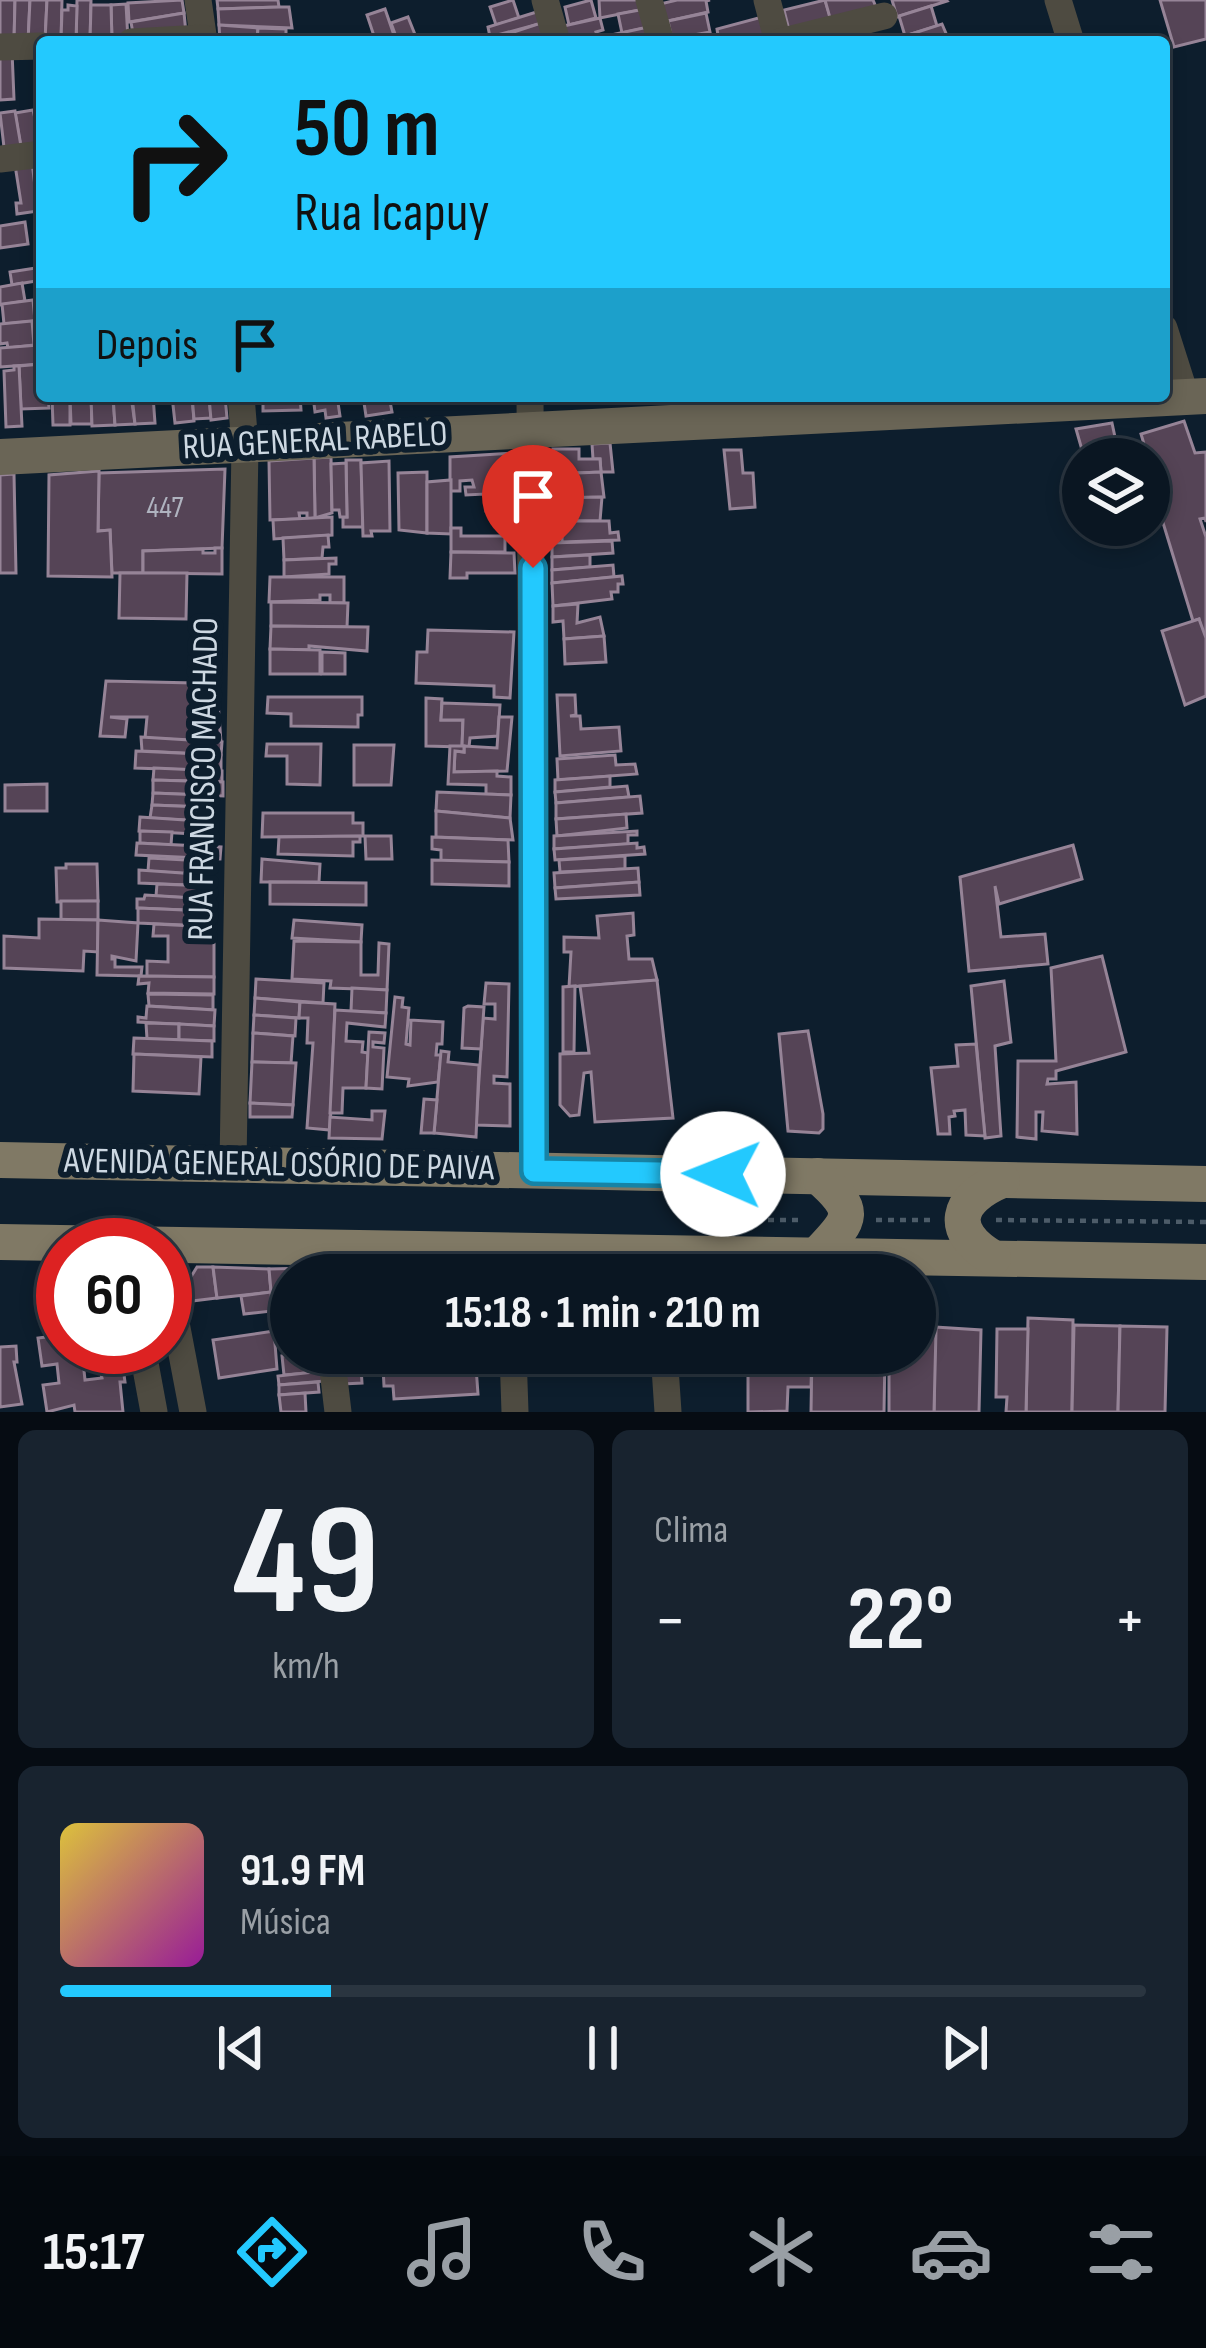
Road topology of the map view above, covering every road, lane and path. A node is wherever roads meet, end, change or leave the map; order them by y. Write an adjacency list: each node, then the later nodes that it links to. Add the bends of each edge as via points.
1 (198, 0): 7 (street)
2 (545, 0): 8 (street)
3 (650, 0): 9 (street)
4 (767, 0): 10 (street)
5 (1058, 0): 12 (street)
6 (886, 19): 11 (street)
7 (202, 36)
8 (555, 36)
9 (659, 36)
10 (776, 36)
11 (806, 36)
12 (1069, 36)
13 (36, 46): 14 (street)
14 (0, 47)
15 (36, 155): 16 (street)
16 (0, 159)
17 (1170, 341): 18 (street)
18 (1196, 397)
19 (241, 402): 25 (street, RUA FRANCISCO MACHADO)
20 (1005, 402): 21 (street, RUA GENERAL RABELO)
21 (861, 406): 22 (street, RUA GENERAL RABELO)
22 (743, 408): 23 (street, RUA GENERAL RABELO)
23 (663, 410): 24 (street, RUA GENERAL RABELO)
24 (531, 412): 25 (street, RUA GENERAL RABELO); 29 (street)
25 (245, 446): 26 (street, RUA GENERAL RABELO); 28 (street, RUA FRANCISCO MACHADO)
26 (0, 458)
27 (0, 1160): 28 (main road, AVENIDA GENERAL OSÓRIO DE PAIVA)
28 (233, 1164): 29 (main road, AVENIDA GENERAL OSÓRIO DE PAIVA)
29 (534, 1171): 30 (main road, AVENIDA GENERAL OSÓRIO DE PAIVA)
30 (818, 1176): 31 (main road, AVENIDA GENERAL OSÓRIO DE PAIVA); 36 (main road, via 848,1211 843,1231)
31 (1002, 1180): 32 (main road, AVENIDA GENERAL OSÓRIO DE PAIVA); 39 (main road, via 970,1198 962,1220 972,1244)
32 (1206, 1184)
33 (0, 1242): 34 (main road)
34 (36, 1243)
35 (192, 1248): 37 (main road)
36 (818, 1254)
37 (270, 1256)
38 (936, 1257): 39 (main road)
39 (993, 1258): 40 (main road)
40 (1206, 1262)
41 (147, 1374): 46 (street)
42 (186, 1374): 47 (street)
43 (334, 1374): 48 (street)
44 (514, 1374): 49 (street)
45 (665, 1374): 50 (street)
46 (154, 1412)
47 (193, 1412)
48 (338, 1412)
49 (515, 1412)
50 (668, 1412)

